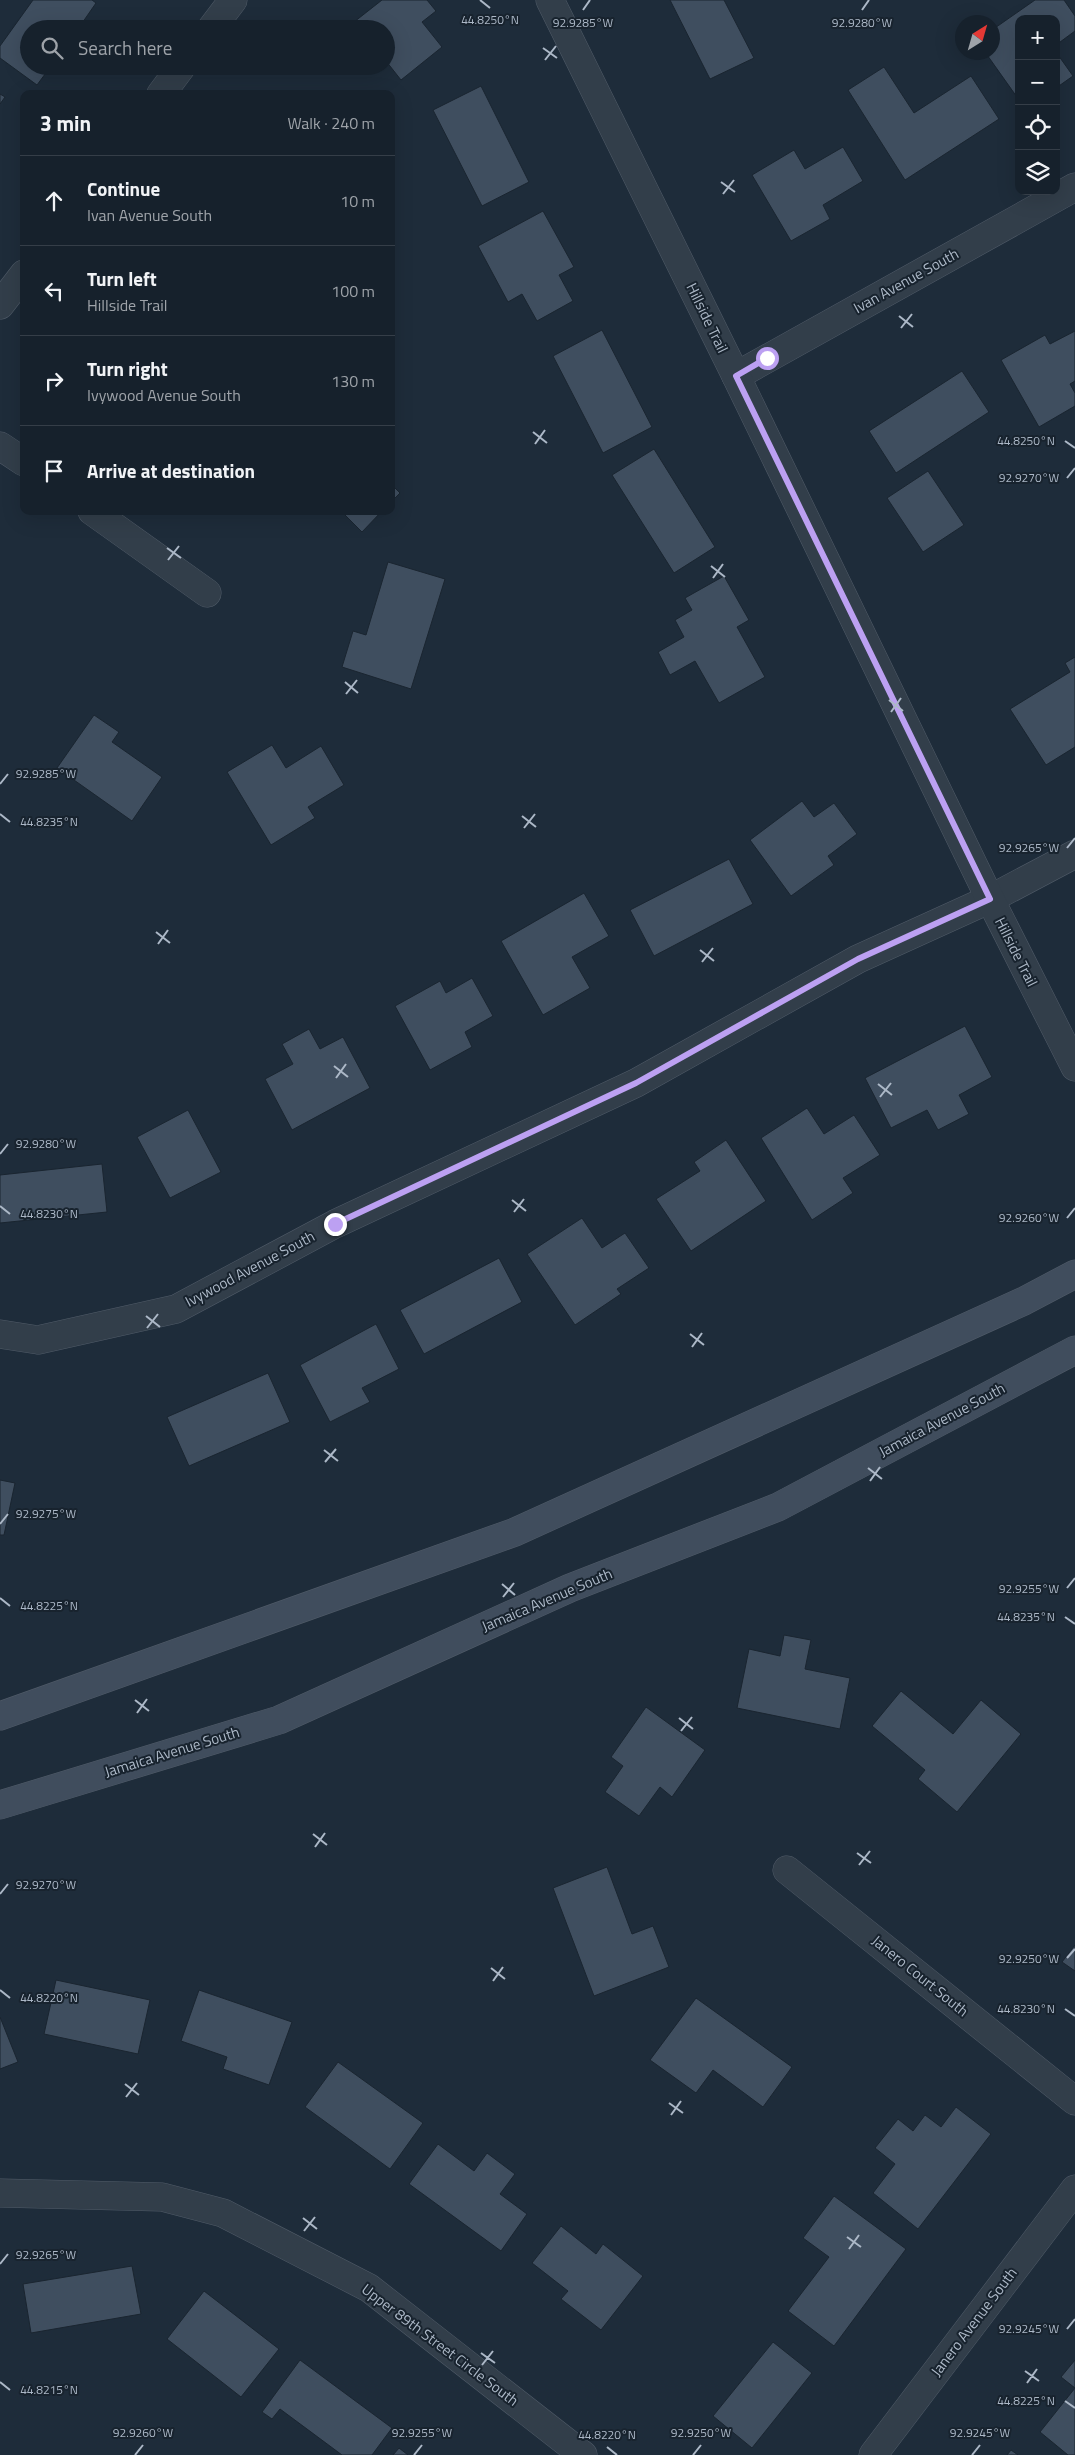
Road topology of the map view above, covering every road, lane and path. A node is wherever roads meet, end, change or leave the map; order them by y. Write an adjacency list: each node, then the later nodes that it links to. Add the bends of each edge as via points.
1 (233, 0): 3 (street)
2 (550, 0): 9 (street, Hillside Trail)
3 (218, 20)
4 (175, 75): 5 (street)
5 (164, 90)
6 (1075, 187): 9 (street, Ivan Avenue South)
7 (20, 279): 8 (street)
8 (0, 306)
9 (736, 376): 15 (street, Hillside Trail)
10 (0, 446): 11 (street)
11 (20, 459)
12 (98, 515): 13 (street)
13 (207, 593)
14 (1075, 854): 15 (street, Ivywood Avenue South)
15 (990, 899): 16 (street, Hillside Trail); 18 (street, Ivywood Avenue South, via 858,959 636,1083 335,1224 176,1309 38,1340)
16 (1075, 1068)
17 (1075, 1274): 20 (main road, via 1024,1301 515,1532)
18 (0, 1334)
19 (1075, 1350): 21 (main road, Jamaica Avenue South, via 778,1507 570,1588 279,1720)
20 (0, 1716)
21 (0, 1805)
22 (787, 1870): 23 (street, Janero Court South)
23 (1075, 2101)
24 (1075, 2189): 27 (street, Janero Avenue South)
25 (0, 2193): 26 (street, Upper 89th Street Circle South, via 162,2197 223,2213 369,2288)
26 (583, 2455)
27 (873, 2455)

